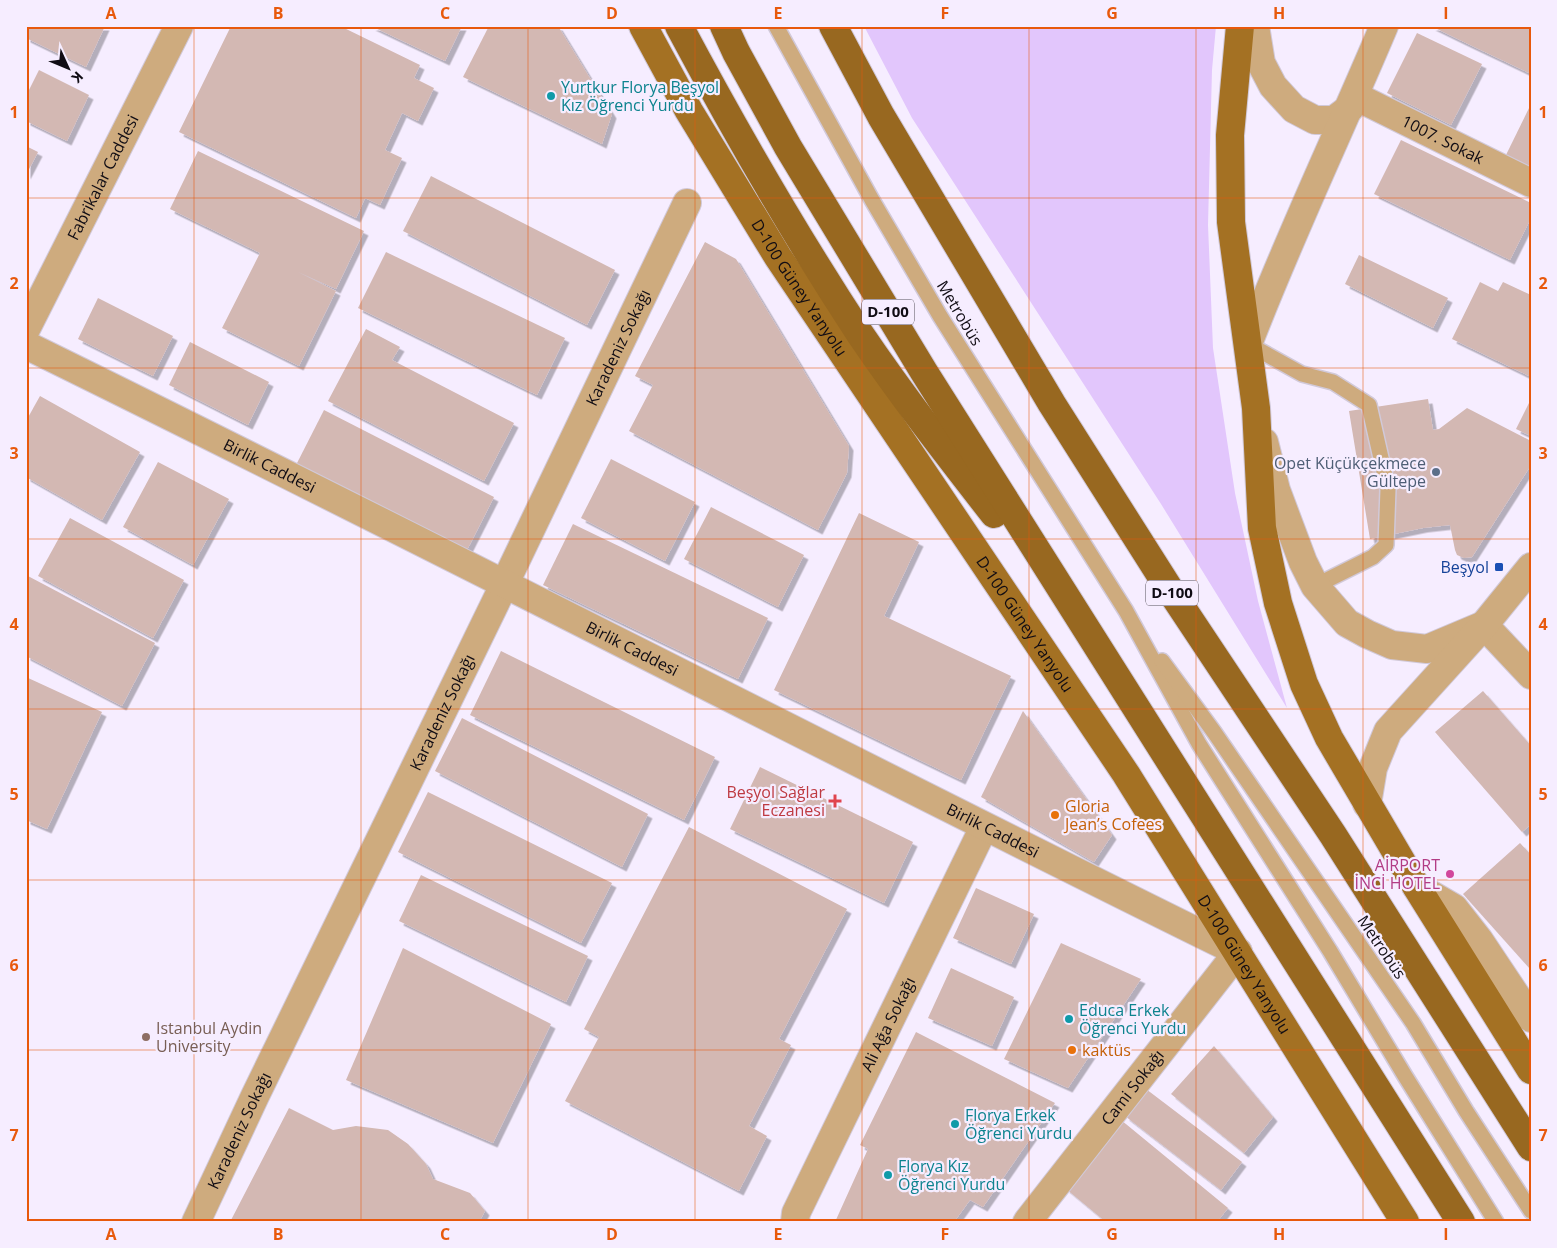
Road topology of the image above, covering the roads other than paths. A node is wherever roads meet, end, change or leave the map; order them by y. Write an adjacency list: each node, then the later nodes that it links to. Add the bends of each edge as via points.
1 (179, 26): 13 (street, Fabrikalar Caddesi)
2 (643, 26): 27 (main road, D-100 Güney Yanyolu, via 704,137 778,257 1126,774)
3 (680, 26): 20 (highway, via 760,173 861,335 1000,522)
4 (724, 26): 20 (highway, D-100, via 788,147 924,372)
5 (776, 26): 21 (lane, Metrobüs, via 940,316)
6 (833, 26): 30 (highway, D-100, via 881,116 1052,404 1170,590 1333,835)
7 (1240, 26): 14 (main road, via 1230,135 1231,222)
8 (1255, 26): 10 (street, via 1261,63 1273,86 1294,109 1314,120 1334,120)
9 (1384, 26): 10 (street)
10 (1352, 102): 11 (street, 1007. Sokak); 14 (street, via 1273,278)
11 (1531, 183)
12 (687, 203): 18 (street, Karadeniz Sokağı)
13 (26, 329)
14 (1248, 344): 16 (main road); 19 (lane, via 1302,374 1333,382 1369,405 1388,489 1386,544 1373,557)
15 (26, 345): 18 (street, Birlik Caddesi)
16 (1256, 408): 19 (street, via 1276,490); 24 (main road, via 1262,528 1278,603 1304,684 1329,738)
17 (1531, 567): 22 (street)
18 (505, 583): 25 (street, Birlik Caddesi); 32 (street, Karadeniz Sokağı)
19 (1314, 586): 22 (street, via 1347,623 1392,645 1427,649)
20 (1062, 590): 36 (highway, D-100)
21 (1126, 611): 31 (lane, Metrobüs, via 1214,732 1413,1023); 37 (lane, Metrobüs, via 1199,744)
22 (1484, 625): 23 (street); 24 (street, via 1388,731 1374,768)
23 (1531, 675)
24 (1367, 804): 26 (main road)
25 (984, 827): 27 (street, Birlik Caddesi); 33 (street, Ali Ağa Sokağı, via 796,1213)
26 (1416, 886): 28 (street, via 1454,908); 29 (main road)
27 (1238, 952): 34 (street, Cami Sokağı); 35 (main road, D-100 Güney Yanyolu)
28 (1531, 1018)
29 (1531, 1070)
30 (1531, 1147)
31 (1531, 1211)
32 (196, 1222)
33 (795, 1222)
34 (1027, 1222)
35 (1406, 1222)
36 (1461, 1222)
37 (1496, 1222)

